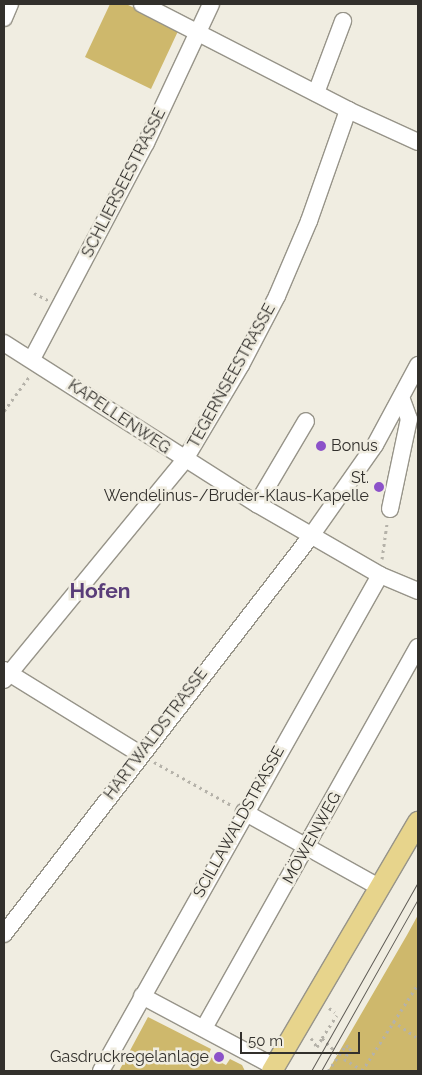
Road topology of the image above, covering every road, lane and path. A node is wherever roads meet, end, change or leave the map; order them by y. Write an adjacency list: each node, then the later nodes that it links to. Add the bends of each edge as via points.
1 (10, 4): 4 (street)
2 (142, 4): 6 (street)
3 (211, 4): 6 (street, SCHLIERSEESTRASSE)
4 (4, 18)
5 (343, 21): 7 (street)
6 (198, 32): 7 (street); 13 (street, SCHLIERSEESTRASSE, via 146,143)
7 (316, 93): 8 (street)
8 (348, 110): 9 (street); 18 (street, TEGERNSEESTRASSE, via 309,221 277,296)
9 (418, 142)
10 (34, 293): 11 (path)
11 (47, 300)
12 (4, 343): 13 (street, KAPELLENWEG)
13 (35, 362): 16 (path); 18 (street, KAPELLENWEG)
14 (418, 366): 15 (street, HARTWALDSTRASSE)
15 (402, 400): 20 (street, via 410,419); 21 (street, HARTWALDSTRASSE, via 376,445)
16 (4, 411)
17 (306, 421): 19 (street)
18 (184, 461): 19 (street, KAPELLENWEG); 25 (street, TEGERNSEESTRASSE)
19 (257, 504): 21 (street, KAPELLENWEG)
20 (390, 509): 22 (path)
21 (311, 536): 22 (street, KAPELLENWEG); 26 (street, HARTWALDSTRASSE)
22 (380, 575): 23 (street, KAPELLENWEG); 28 (street, SCILLAWALDSTRASSE)
23 (418, 591)
24 (418, 647): 30 (street, MÖWENWEG)
25 (6, 675): 26 (street)
26 (140, 754): 27 (path); 32 (street, HARTWALDSTRASSE)
27 (215, 796)
28 (244, 812): 30 (street); 34 (street, SCILLAWALDSTRASSE)
29 (418, 822): 31 (main road)
30 (306, 848): 31 (street); 37 (street, MÖWENWEG)
31 (379, 887): 38 (main road)
32 (4, 934)
33 (418, 984): 36 (path)
34 (142, 996): 37 (street); 43 (street, SCILLAWALDSTRASSE)
35 (337, 1014): 40 (path)
36 (393, 1021): 39 (path); 45 (path)
37 (204, 1028): 42 (street)
38 (297, 1029): 40 (path, via 311,1037 318,1047); 42 (main road)
39 (416, 1037)
40 (322, 1038): 41 (path)
41 (339, 1055): 44 (path); 45 (path, via 346,1045 351,1048 344,1059)
42 (274, 1069)
43 (101, 1071)
44 (328, 1071)
45 (362, 1071)

